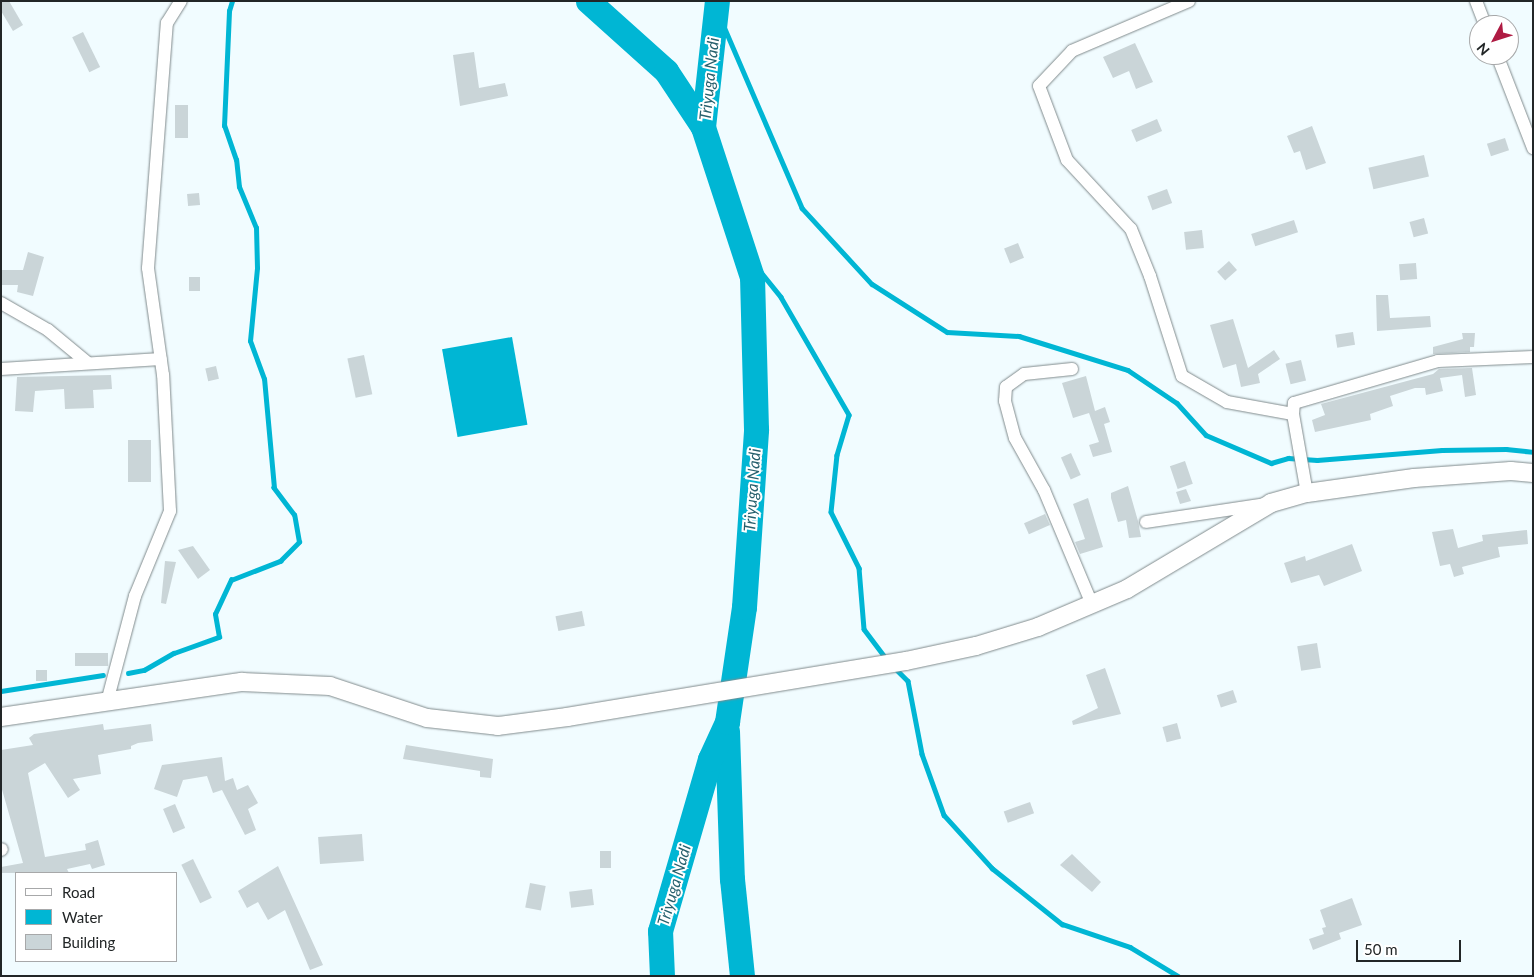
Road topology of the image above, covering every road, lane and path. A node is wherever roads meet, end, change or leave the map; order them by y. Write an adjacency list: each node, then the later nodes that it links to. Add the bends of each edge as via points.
1 (180, 1): 9 (street, via 167,23 148,268)
2 (1189, 1): 13 (street, via 1072,51 1039,86 1067,160 1132,229 1182,376 1228,402)
3 (1476, 1): 4 (street)
4 (1481, 15)
5 (1501, 65): 6 (street)
6 (1533, 148)
7 (1, 304): 10 (street, via 48,330)
8 (1533, 357): 13 (street, via 1438,361 1294,403)
9 (161, 359): 10 (street); 19 (street, via 170,511 135,596)
10 (88, 363): 11 (street)
11 (1, 369)
12 (1072, 370): 18 (street, via 1024,374 1006,387 1004,401 1015,438 1044,490)
13 (1294, 414): 15 (street)
14 (1533, 473): 15 (main road, via 1511,471 1414,478)
15 (1307, 493): 16 (main road)
16 (1271, 503): 17 (street); 18 (main road, via 1127,589)
17 (1146, 522)
18 (1092, 604): 19 (main road, via 1038,627 906,661 498,726 427,718 330,686 242,682)
19 (107, 702): 20 (main road)
20 (1, 717)

